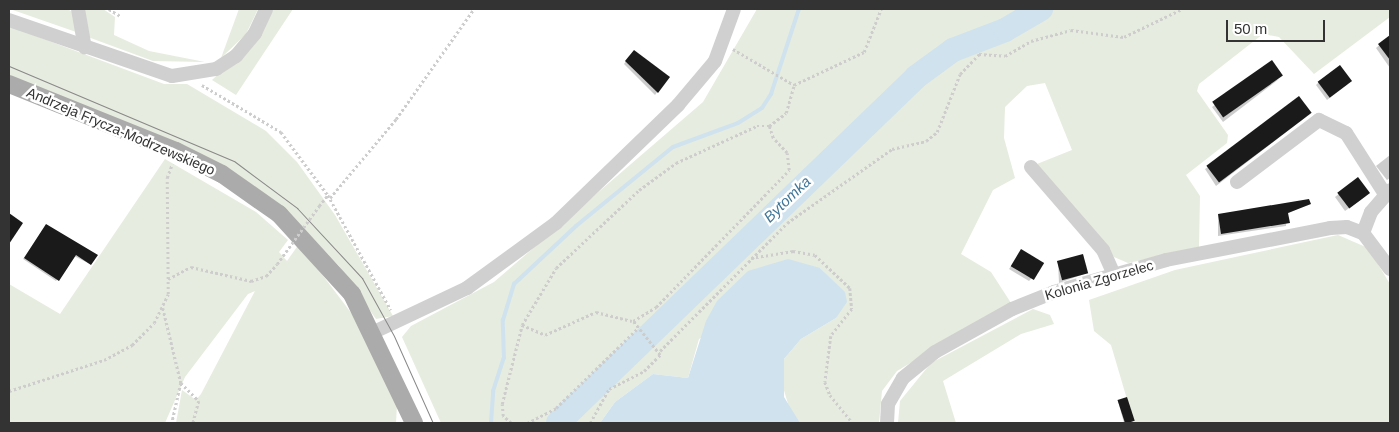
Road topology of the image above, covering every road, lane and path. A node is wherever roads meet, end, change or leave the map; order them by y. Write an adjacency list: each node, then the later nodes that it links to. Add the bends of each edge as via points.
1 (77, 9): 11 (street)
2 (109, 9): 8 (path)
3 (266, 9): 11 (street, via 255,33 236,56 216,69 172,76)
4 (474, 9): 20 (path, via 396,119)
5 (734, 9): 10 (street)
6 (881, 9): 14 (path, via 864,52)
7 (1182, 9): 22 (path, via 1124,36 1072,30 1030,41 1005,56 979,54 960,74 937,132 926,141 892,149 866,166 787,222)
8 (120, 16)
9 (9, 20): 11 (street)
10 (723, 44): 14 (path); 28 (street, via 678,105 556,223 467,288)
11 (85, 47)
12 (9, 84): 16 (main road, Andrzeja Frycza-Modrzewskiego)
13 (199, 84): 20 (path, via 281,132)
14 (794, 85): 15 (path, via 786,113)
15 (770, 126): 27 (path, via 790,162 783,181 656,307); 29 (path, via 756,126 710,147 645,186 556,268)
16 (176, 151): 25 (path, via 167,178); 31 (main road, Andrzeja Frycza-Modrzewskiego, via 222,174 279,214 352,294)
17 (1031, 168): 24 (street, via 1103,250)
18 (1237, 182): 19 (street, via 1319,120 1346,133)
19 (1387, 192): 21 (street, via 1370,212)
20 (329, 196): 25 (path, bridge, via 266,276 251,281 190,267); 28 (path)
21 (1363, 234): 23 (street); 24 (street, Kolonia Zgorzelec, via 1348,227 1306,231)
22 (750, 258): 32 (path); 41 (path, via 793,251 815,255 850,288 852,309 831,336 825,382 830,395)
23 (1390, 269)
24 (1114, 275): 42 (street, Kolonia Zgorzelec, via 1012,309 935,352 893,391)
25 (168, 279): 26 (path)
26 (162, 308): 33 (path); 34 (path, via 132,345 104,360)
27 (632, 321): 29 (path, via 596,312 545,335); 30 (path)
28 (397, 322): 31 (street)
29 (522, 325): 38 (path, via 502,404 503,416)
30 (638, 328): 32 (path); 39 (path, via 556,408)
31 (374, 332): 37 (main road, Andrzeja Frycza-Modrzewskiego)
32 (660, 351): 40 (path, via 653,364 617,383 598,405)
33 (181, 383): 35 (path); 36 (path, via 200,403)
34 (9, 390)
35 (172, 423)
36 (193, 423)
37 (414, 423)
38 (511, 423)
39 (528, 423)
40 (590, 423)
41 (853, 423)
42 (887, 423)

